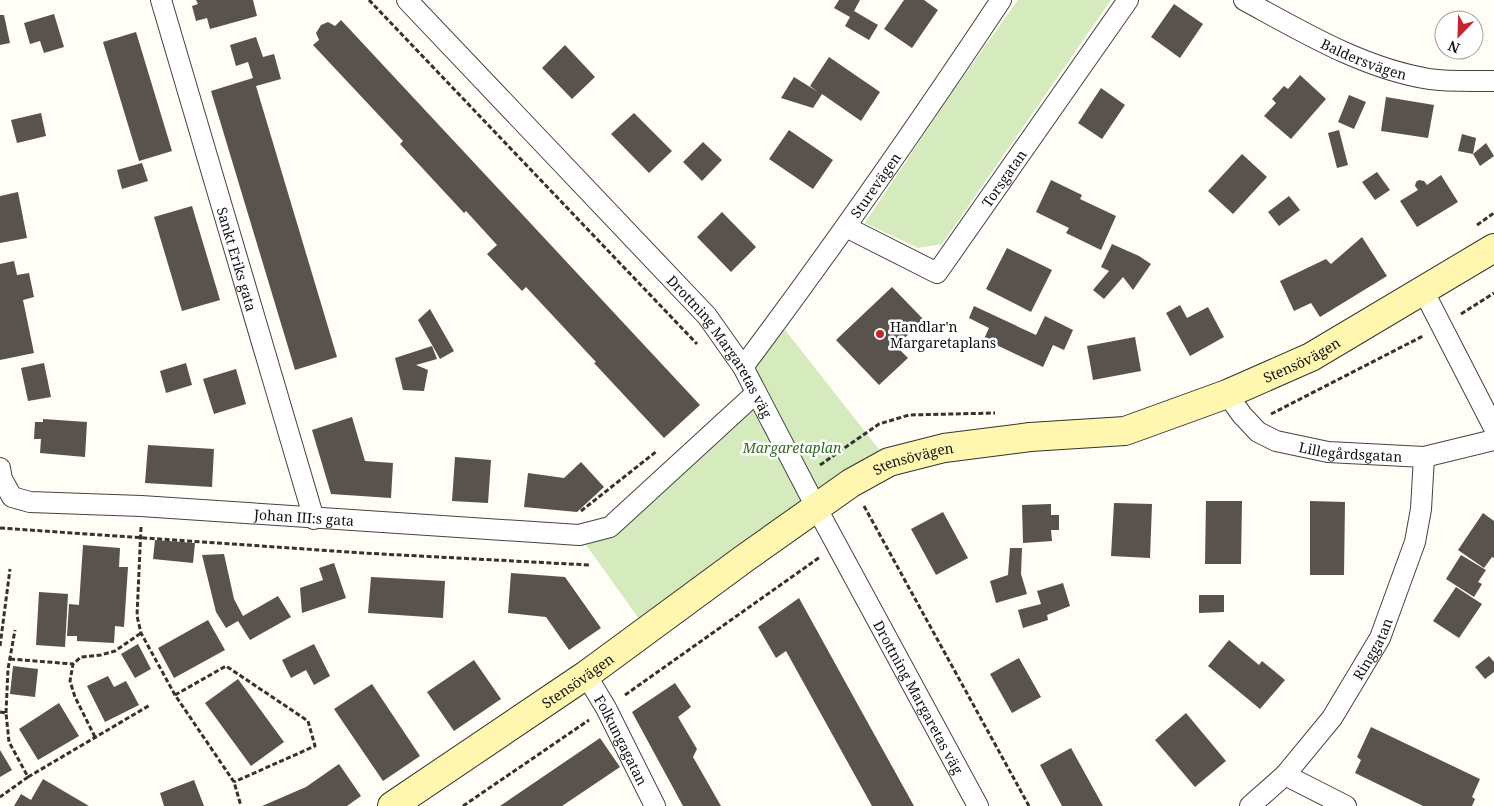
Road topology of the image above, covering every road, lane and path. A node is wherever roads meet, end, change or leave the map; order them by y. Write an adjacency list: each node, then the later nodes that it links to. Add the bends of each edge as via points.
1 (161, 0): 31 (street, Sankt Eriks gata)
2 (369, 0): 15 (path)
3 (407, 0): 16 (street, Drottning Margaretas väg, via 707,316)
4 (1001, 0): 9 (street, Sturevägen)
5 (1128, 0): 9 (street, Torsgatan, via 937,273)
6 (1244, 0): 7 (street, Baldersvägen, via 1366,63 1431,79)
7 (1494, 81)
8 (1494, 214): 10 (path)
9 (846, 227): 16 (street, Sturevägen)
10 (1471, 229)
11 (1494, 248): 12 (street, Stensövägen)
12 (1423, 290): 14 (street); 18 (street, Stensövägen, via 1311,357)
13 (1494, 292): 14 (path)
14 (1442, 326): 20 (path); 21 (street)
15 (700, 348)
16 (743, 367): 17 (street, Drottning Margaretas väg)
17 (756, 393): 26 (street, Drottning Margaretas väg); 31 (street, Johan III:s gata, via 610,527 579,535)
18 (1227, 394): 20 (street, Lillegårdsgatan); 27 (street, Stensövägen, via 1125,431 1030,437 944,448 889,462)
19 (997, 413): 26 (path, via 909,415 879,424)
20 (1250, 424): 24 (street, Lillegårdsgatan, via 1276,441 1328,452)
21 (1494, 428)
22 (1494, 440): 24 (street, Lillegårdsgatan)
23 (658, 450): 30 (path)
24 (1424, 457): 49 (street, Ringgatan, via 1415,542 1380,638 1332,718)
25 (0, 468): 28 (street, Johan III:s gata, via 12,497 30,502)
26 (801, 478): 29 (street, Drottning Margaretas väg)
27 (851, 483): 29 (street, Stensövägen); 58 (path)
28 (142, 506): 31 (street, Johan III:s gata); 33 (path)
29 (816, 507): 34 (street, Drottning Margaretas väg); 42 (street, Stensövägen)
30 (578, 513)
31 (314, 519)
32 (0, 528): 33 (path)
33 (140, 536): 35 (path, via 363,553); 38 (path, via 138,616)
34 (837, 545): 45 (path); 57 (street, Drottning Margaretas väg)
35 (589, 565)
36 (10, 569): 39 (path)
37 (15, 630): 40 (path)
38 (141, 633): 41 (path, via 115,650 81,657); 43 (path)
39 (0, 646)
40 (10, 659): 41 (path); 47 (path)
41 (72, 664): 48 (path, via 70,681)
42 (586, 675): 45 (street, Folkungagatan); 54 (street, Stensövägen)
43 (175, 695): 51 (path); 51 (path, via 226,666 308,721 315,746)
44 (150, 705): 48 (path)
45 (606, 708): 55 (path); 56 (street, Folkungagatan)
46 (0, 712): 47 (path)
47 (6, 712): 50 (path, via 9,742)
48 (95, 737): 50 (path)
49 (1285, 776): 59 (street, Ringgatan); 60 (street)
50 (28, 777): 52 (path)
51 (234, 782): 53 (path)
52 (0, 797)
53 (241, 806)
54 (392, 806)
55 (463, 806)
56 (655, 806)
57 (978, 806)
58 (1029, 806)
59 (1250, 806)
60 (1346, 806)

